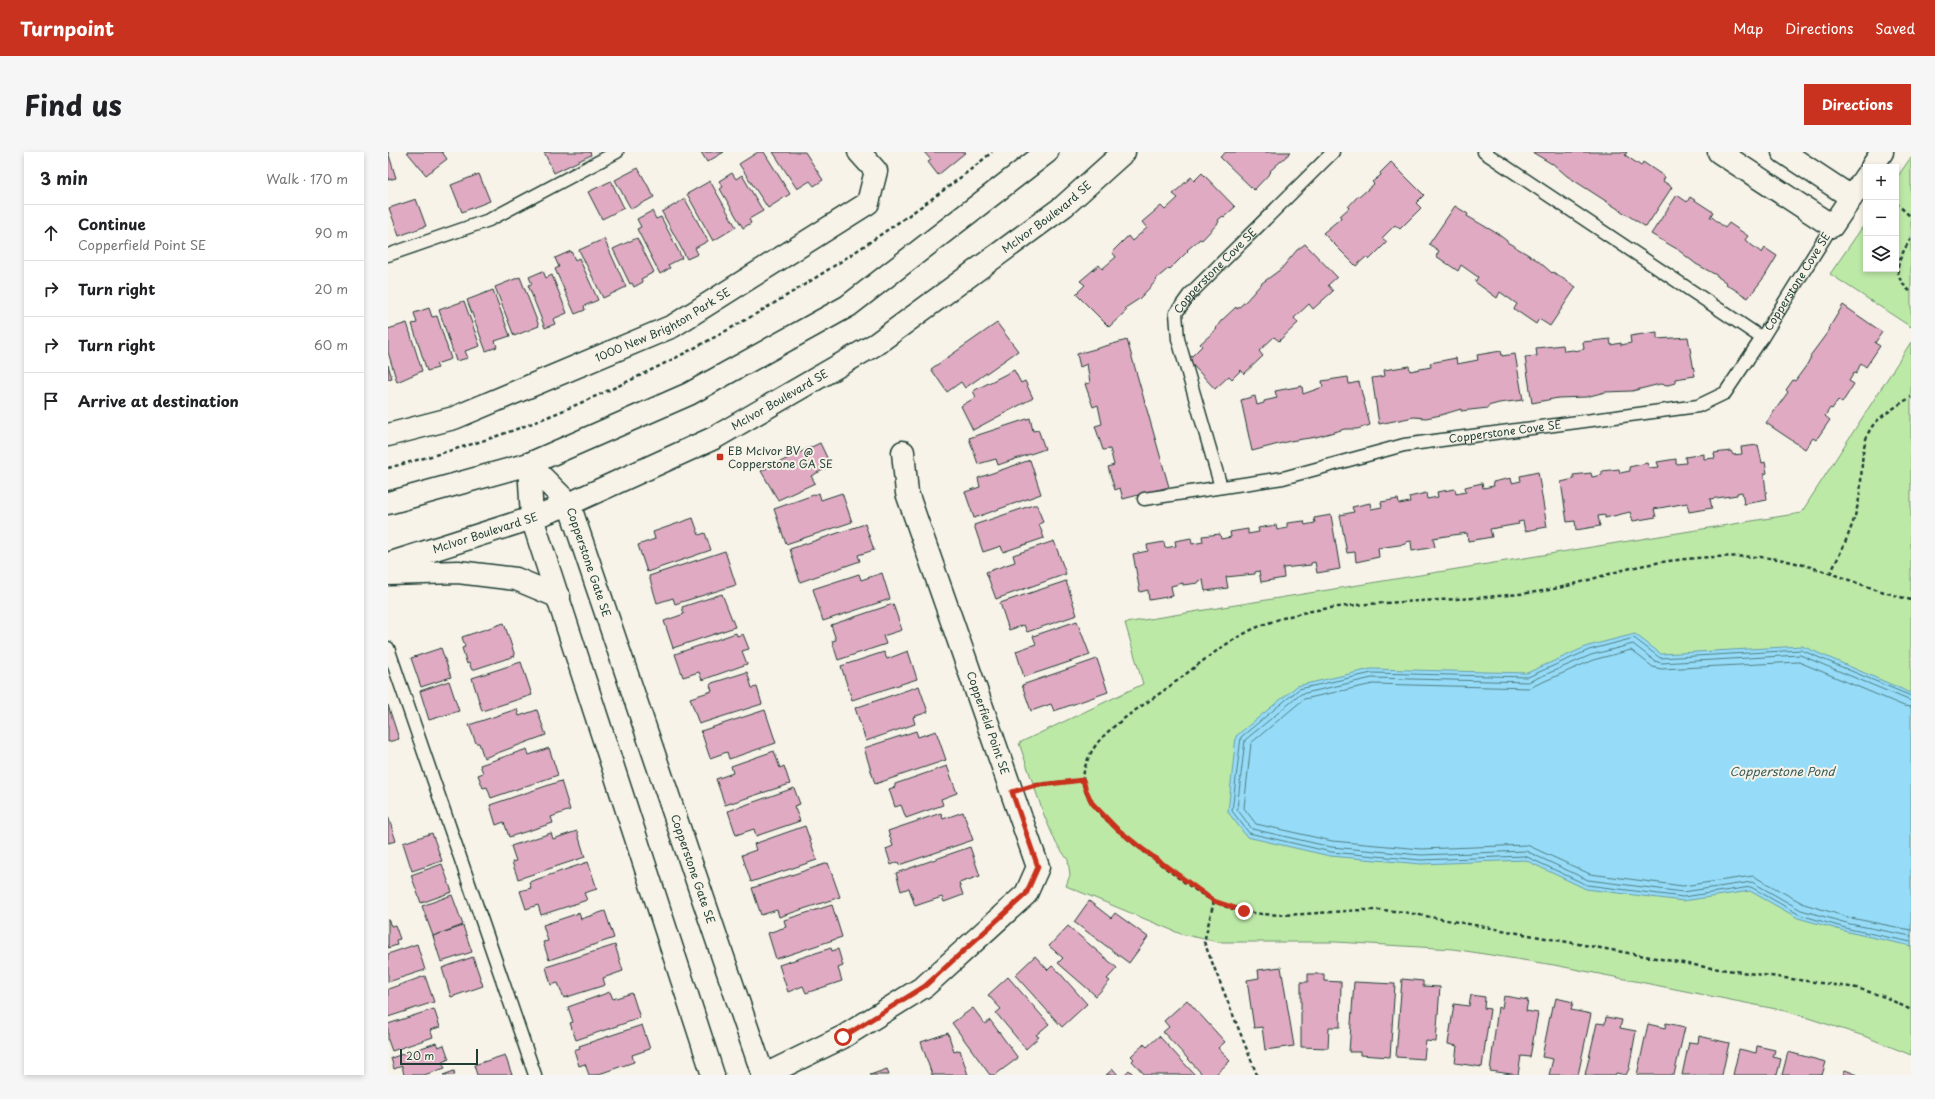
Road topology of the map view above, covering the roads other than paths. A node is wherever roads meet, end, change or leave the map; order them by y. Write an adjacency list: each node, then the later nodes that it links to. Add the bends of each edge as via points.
1 (617, 152): 14 (lane, via 489,220)
2 (859, 152): 16 (street, 1000 New Brighton Park SE, via 876,172 868,203 673,326 454,418)
3 (1047, 152): 18 (street, via 848,306 689,394)
4 (1124, 152): 22 (street, McIvor Boulevard SE, via 1064,206 876,344 714,438)
5 (1333, 152): 19 (lane, Copperstone Cove SE, via 1189,294 1176,314 1178,339)
6 (1484, 152): 15 (lane, Copperstone Cove SE)
7 (1719, 152): 13 (street)
8 (1783, 152): 12 (street)
9 (1882, 152): 10 (street)
10 (1874, 164)
11 (1863, 180): 12 (street)
12 (1851, 197): 13 (street)
13 (1832, 226): 15 (lane, Copperstone Cove SE)
14 (388, 254)
15 (1762, 338): 19 (lane, Copperstone Cove SE, via 1725,393 1698,406 1404,445 1283,478)
16 (388, 435)
17 (903, 452): 30 (street, Copperfield Point SE, via 907,494 1038,867 1026,894 925,986 843,1037)
18 (529, 464): 21 (street); 22 (street, Copperstone Gate SE); 23 (street)
19 (1221, 487): 20 (lane, Copperstone Cove SE)
20 (1144, 499)
21 (388, 503)
22 (568, 504): 23 (street, McIvor Boulevard SE); 30 (street, Copperstone Gate SE)
23 (532, 518): 24 (street, McIvor Boulevard SE); 26 (street)
24 (388, 564)
25 (388, 574): 26 (street, via 458,572 516,579)
26 (559, 597): 29 (street)
27 (388, 648): 28 (lane)
28 (535, 1075)
29 (713, 1075)
30 (764, 1075)

